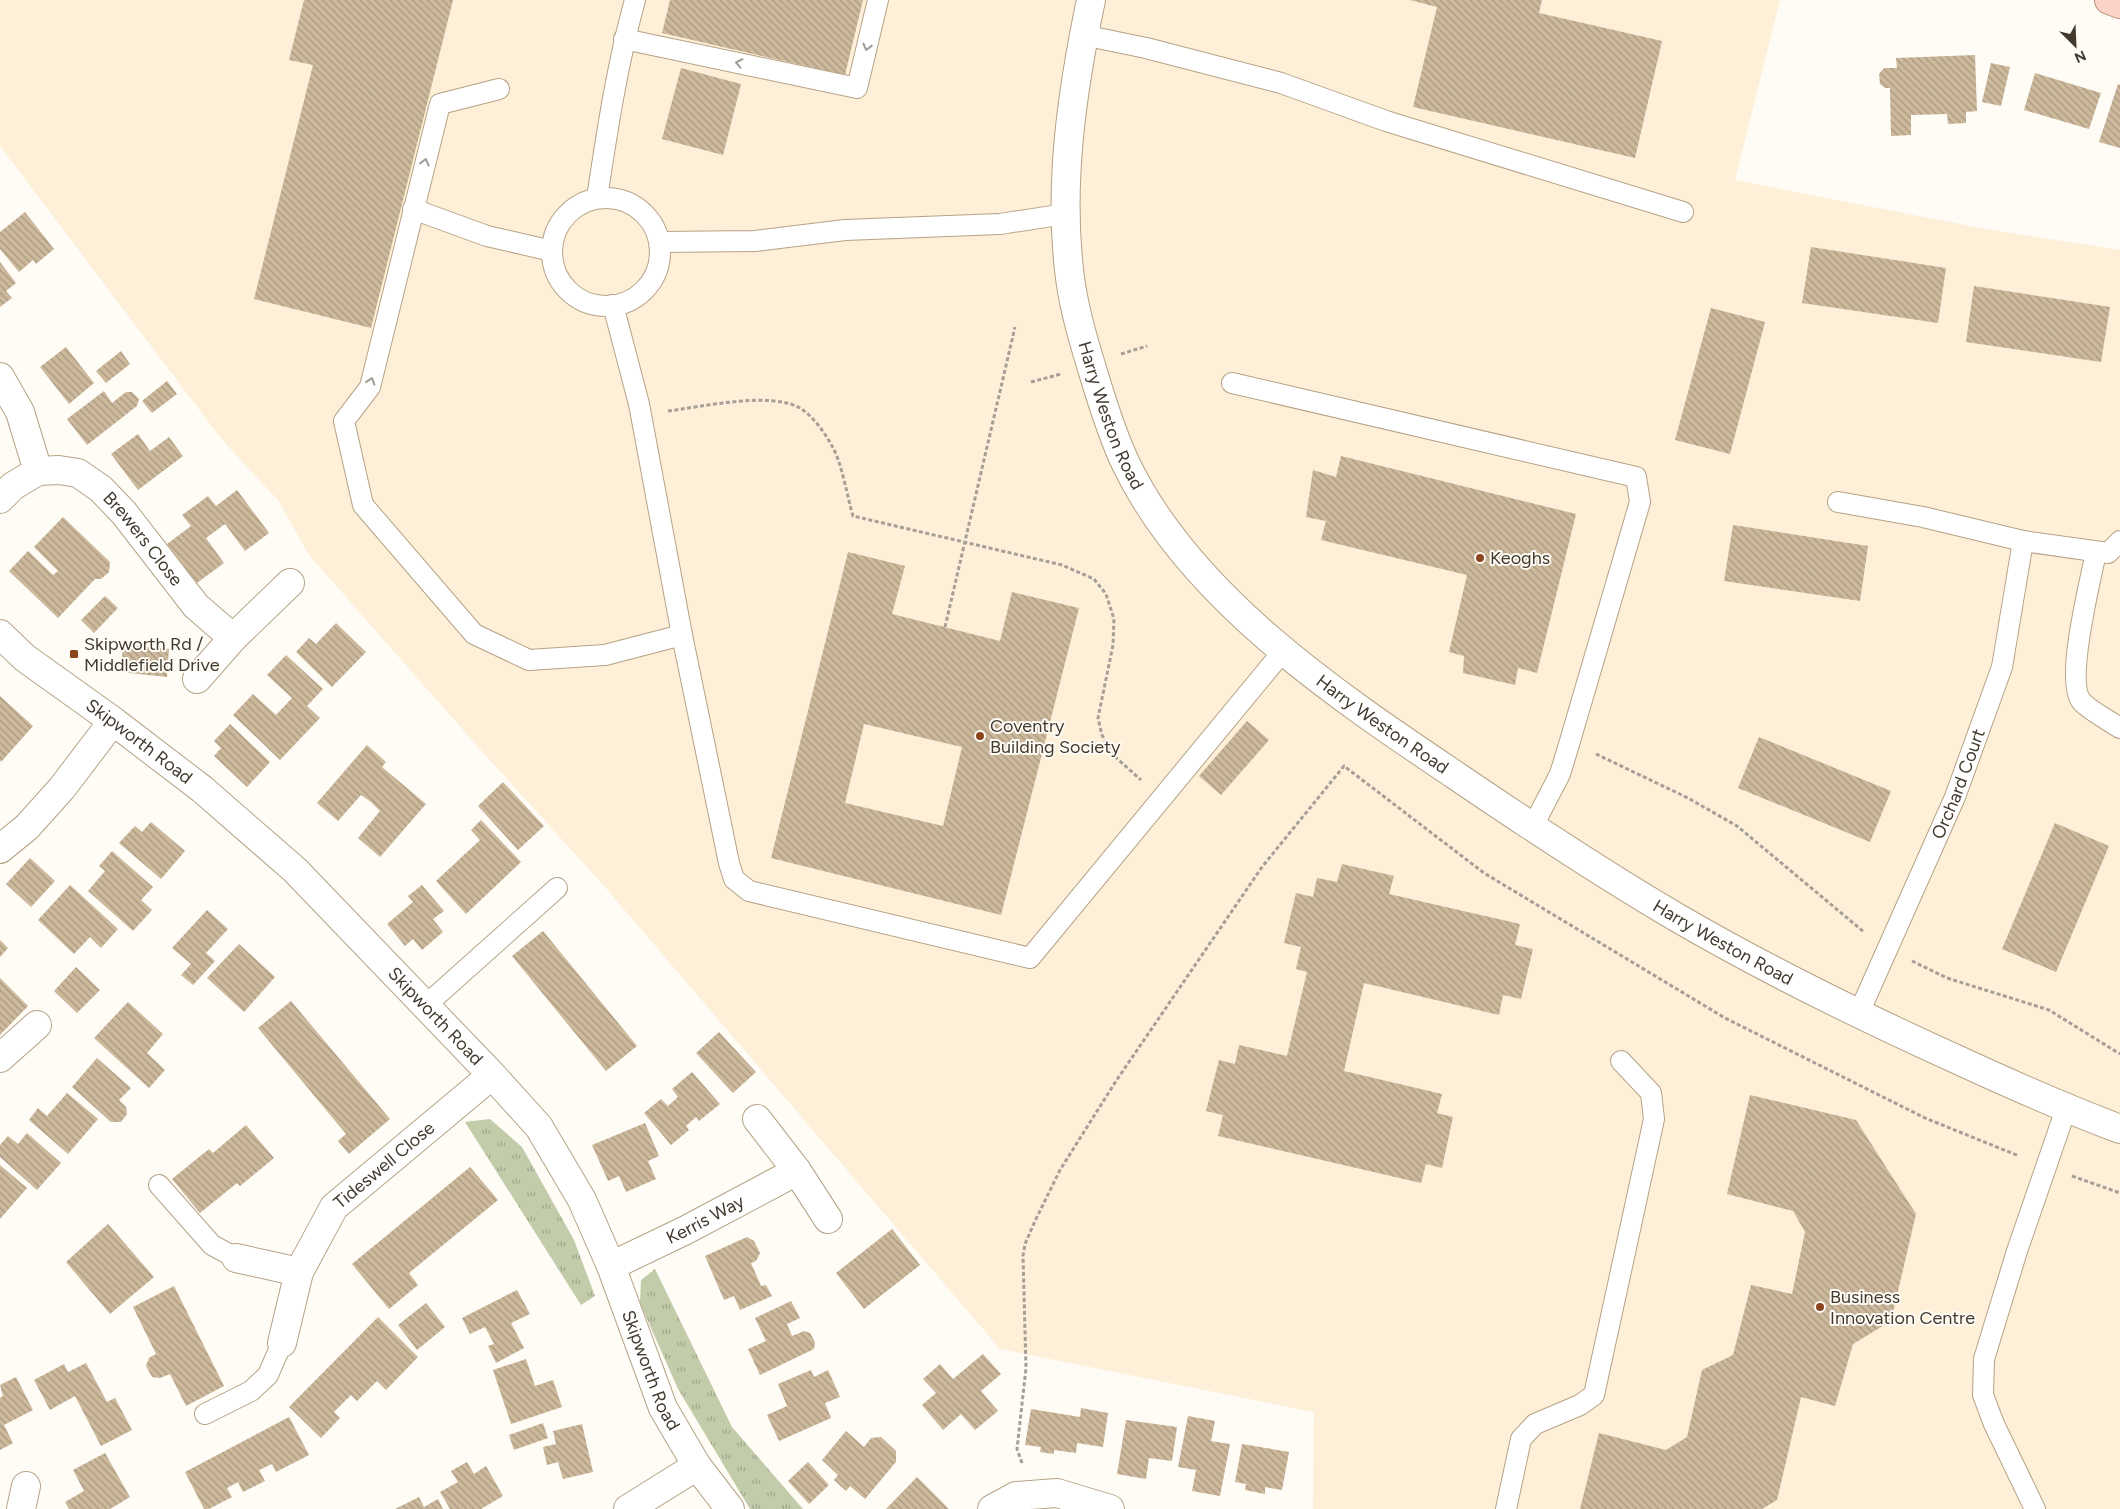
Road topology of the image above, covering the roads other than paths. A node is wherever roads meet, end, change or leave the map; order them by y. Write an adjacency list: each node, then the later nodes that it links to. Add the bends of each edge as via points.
1 (634, 0): 7 (lane)
2 (878, 0): 7 (lane, one-way to 7, via 856,88)
3 (1090, 0): 6 (street, Harry Weston Road)
4 (2109, 0): 5 (main road)
5 (2120, 4)
6 (1083, 35): 11 (lane, via 1281,83 1386,121); 12 (street, Harry Weston Road, via 1070,125)
7 (624, 39): 9 (lane)
8 (499, 89): 10 (lane, one-way to 8, via 440,104)
9 (597, 198): 13 (lane, via 612,198 636,206 651,222); 14 (lane, via 584,202 560,222)
10 (413, 209): 14 (lane, via 487,236); 25 (lane, one-way to 10, via 605,655 529,660 474,634 363,505 344,421 370,387)
11 (1682, 212)
12 (1065, 214): 13 (lane, via 1000,224 845,230 756,241); 27 (street, Harry Weston Road, via 1070,278 1081,334 1125,464 1153,512 1187,558 1228,602)
13 (660, 242): 15 (lane, via 659,262 646,288 626,302)
14 (552, 251): 15 (lane, via 553,264 569,292 588,303)
15 (613, 306): 25 (lane, via 641,415)
16 (0, 377): 18 (street, via 20,412)
17 (1232, 382): 31 (lane, via 1636,477 1640,502 1570,741 1560,774)
18 (38, 471): 19 (street); 26 (street, Brewers Close, via 78,473 101,489 124,513 196,606)
19 (0, 499)
20 (1838, 502): 21 (lane)
21 (2023, 541): 22 (lane); 35 (lane, Orchard Court, via 2002,667 1955,797)
22 (2108, 549): 30 (lane, via 2076,660 2075,687 2081,701)
23 (290, 583): 26 (street)
24 (0, 634): 29 (street, Skipworth Road, via 25,658)
25 (682, 635): 27 (lane, via 728,863 734,879 749,891 1030,958)
26 (233, 638): 28 (street)
27 (1284, 650): 31 (street, Harry Weston Road, via 1376,722)
28 (197, 679)
29 (113, 721): 32 (street, via 62,788 27,827); 34 (street, Skipworth Road, via 202,789 295,870)
30 (2120, 728)
31 (1532, 828): 35 (street, Harry Weston Road, via 1675,916)
32 (0, 850)
33 (557, 888): 34 (lane)
34 (426, 1006): 39 (street, Skipworth Road)
35 (1858, 1015): 40 (street, Harry Weston Road)
36 (37, 1025): 37 (street)
37 (0, 1058)
38 (1620, 1062): 56 (lane, via 1651,1093 1654,1119 1594,1395 1580,1405 1535,1424 1521,1439)
39 (492, 1075): 47 (street, Skipworth Road, via 539,1127 582,1200); 48 (street, Tideswell Close, via 334,1207)
40 (2066, 1109): 42 (street, Harry Weston Road); 57 (lane, via 2016,1251 1984,1360 1983,1396)
41 (757, 1118): 43 (street)
42 (2120, 1129)
43 (797, 1171): 45 (street); 47 (street, Kerris Way)
44 (159, 1185): 46 (lane, via 212,1245)
45 (828, 1219)
46 (236, 1258): 48 (street)
47 (611, 1266): 51 (street, Skipworth Road, via 663,1408)
48 (299, 1272): 49 (street, Tideswell Close)
49 (282, 1343): 50 (lane, via 268,1375 251,1391)
50 (205, 1414)
51 (696, 1466): 52 (street); 53 (street, Skipworth Road)
52 (628, 1509)
53 (730, 1509)
54 (992, 1509): 55 (street, via 1016,1496 1058,1493)
55 (1110, 1509)
56 (1506, 1509)
57 (2035, 1509)

